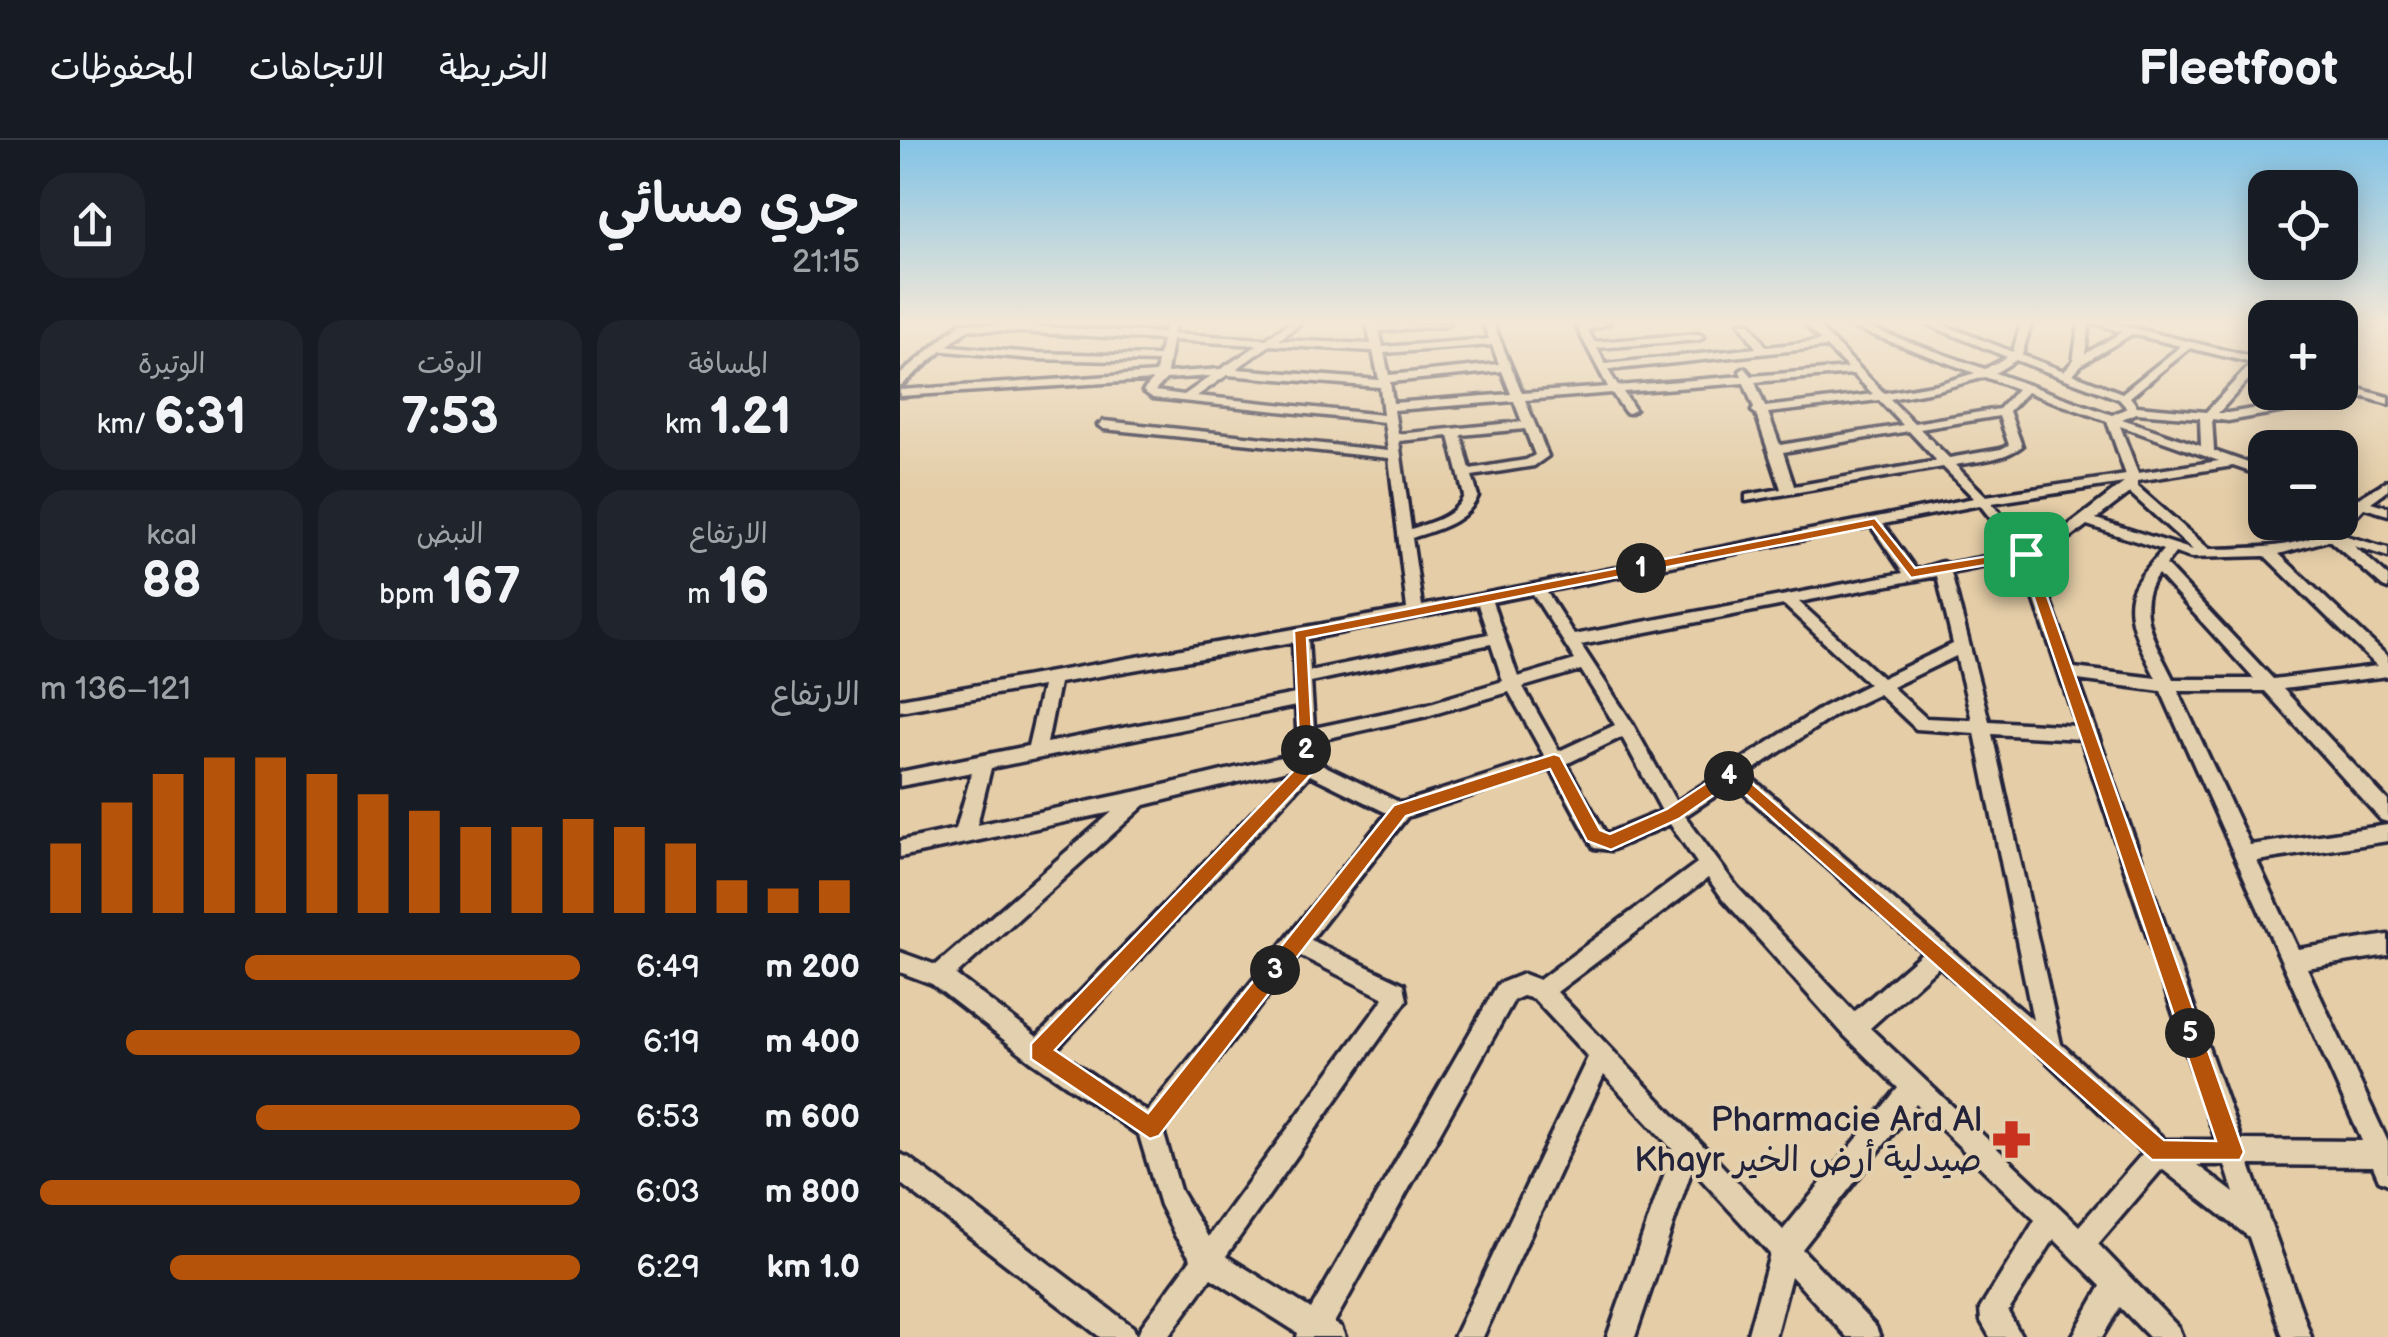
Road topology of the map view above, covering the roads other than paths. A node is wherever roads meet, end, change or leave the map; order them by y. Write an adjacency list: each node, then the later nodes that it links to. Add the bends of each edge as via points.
1 (1147, 379): 19 (street)
2 (1160, 379): 24 (street, via 1150,393)
3 (1214, 379): 24 (street)
4 (1334, 379): 15 (street)
5 (1403, 379): 15 (street)
6 (1511, 379): 21 (street)
7 (1607, 379): 17 (street)
8 (1748, 379): 17 (street); 28 (street)
9 (1864, 379): 22 (street)
10 (1975, 379): 22 (street)
11 (1998, 379): 16 (street)
12 (2076, 379): 23 (street)
13 (2146, 379): 23 (street)
14 (2244, 379): 31 (street)
15 (1384, 381): 30 (street)
16 (2024, 388): 29 (street); 32 (street)
17 (1614, 392): 21 (street); 27 (street)
18 (2358, 392): 20 (street)
19 (900, 394)
20 (2365, 394): 25 (street); 31 (street)
21 (1517, 395): 30 (street); 34 (street)
22 (1883, 397): 28 (street); 35 (street)
23 (2123, 397): 26 (street)
24 (1184, 400): 30 (street)
25 (2388, 401)
26 (2134, 409): 31 (street); 32 (street)
27 (1628, 410)
28 (1758, 411): 38 (street)
29 (2003, 411): 35 (street); 41 (street, via 2016,446)
30 (1387, 413): 37 (street)
31 (2206, 418): 39 (street)
32 (2112, 419): 39 (street); 45 (street)
33 (1104, 424): 40 (street)
34 (1530, 425): 36 (street); 44 (street, via 1542,456)
35 (1911, 428): 38 (street); 41 (street)
36 (1454, 432): 37 (street); 44 (street)
37 (1390, 438): 40 (street)
38 (1776, 450): 47 (street)
39 (2208, 454): 42 (street)
40 (1393, 455): 56 (street)
41 (1945, 461): 47 (street); 49 (street)
42 (2229, 463): 43 (street); 45 (street)
43 (2248, 469)
44 (1463, 474): 56 (street, via 1470,496 1460,514)
45 (2131, 480): 49 (street); 54 (street); 63 (street)
46 (2388, 484): 51 (street)
47 (1788, 489): 48 (street)
48 (1751, 498)
49 (1983, 500): 55 (street); 62 (street)
50 (2358, 503): 51 (street)
51 (2361, 504): 52 (street); 53 (street)
52 (2358, 507)
53 (2388, 511)
54 (2086, 520): 62 (street); 64 (street)
55 (1875, 522): 66 (street); 68 (street)
56 (1403, 536): 71 (street)
57 (2319, 540): 60 (street)
58 (2338, 540): 67 (street)
59 (2348, 540): 61 (street)
60 (2270, 552): 63 (street); 77 (street)
61 (2388, 553)
62 (2026, 554): 65 (street); 78 (street)
63 (2206, 554): 64 (street)
64 (2164, 558): 81 (street, via 2136,594 2136,612); 82 (street)
65 (1942, 567): 66 (street); 75 (street)
66 (1911, 573): 70 (street)
67 (2388, 584)
68 (1537, 589): 69 (street); 74 (street)
69 (1484, 598): 71 (street); 73 (street)
70 (1786, 599): 74 (street); 83 (street)
71 (1415, 610): 72 (street)
72 (1300, 635): 79 (street); 84 (street)
73 (1494, 638): 80 (street); 84 (street)
74 (1571, 640): 76 (street)
75 (1962, 646): 83 (street); 86 (street)
76 (1582, 664): 80 (street); 87 (street)
77 (2388, 668): 82 (street)
78 (2068, 673): 81 (street); 88 (street)
79 (1052, 678): 85 (street); 90 (street)
80 (1512, 681): 89 (street, via 1427,710); 91 (street)
81 (2166, 685): 82 (street); 103 (street)
82 (2271, 685): 99 (street)
83 (1881, 686): 86 (street, via 1922,724); 94 (street)
84 (1304, 688): 89 (street); 90 (street)
85 (900, 705)
86 (1982, 727): 88 (street); 113 (street)
87 (1626, 728): 91 (street); 98 (street)
88 (2084, 733): 120 (street)
89 (1306, 736): 93 (street)
90 (1036, 752): 92 (street)
91 (1554, 761): 97 (street); 98 (street, via 1601,842)
92 (984, 762): 95 (street); 101 (street)
93 (1307, 762): 96 (street); 97 (street); 114 (street)
94 (1732, 773): 98 (street); 107 (street)
95 (900, 779)
96 (1139, 800): 101 (street); 110 (street)
97 (1400, 810): 105 (street)
98 (1673, 814): 104 (street)
99 (2388, 814)
100 (2388, 833): 103 (street)
101 (964, 836): 102 (street)
102 (900, 849)
103 (2246, 854): 108 (street)
104 (1708, 866): 111 (street); 112 (street)
105 (1296, 943): 117 (street); 127 (street, via 1398,995)
106 (2388, 945): 108 (street)
107 (1937, 954): 112 (street); 113 (street)
108 (2295, 960): 121 (street)
109 (900, 962): 110 (street)
110 (939, 976): 114 (street)
111 (1541, 991): 115 (street); 129 (street, via 1523,985 1506,992)
112 (1854, 1028): 116 (street)
113 (2051, 1050): 119 (street)
114 (1038, 1052): 117 (street)
115 (1601, 1055): 118 (street); 132 (street)
116 (1915, 1086): 123 (street); 126 (street)
117 (1150, 1128): 127 (street, via 1170,1199)
118 (1687, 1146): 126 (street); 133 (street)
119 (2160, 1152): 120 (street); 124 (street); 125 (street)
120 (2232, 1152): 121 (street); 124 (street)
121 (2385, 1159)
122 (900, 1167): 130 (street)
123 (2052, 1218): 125 (street); 136 (street, via 1994,1309)
124 (2258, 1228): 139 (street)
125 (2080, 1245): 128 (street)
126 (1784, 1250): 134 (street); 135 (street)
127 (1207, 1258): 129 (street); 131 (street)
128 (2118, 1284): 137 (street); 138 (street)
129 (1319, 1334)
130 (1124, 1337)
131 (1151, 1337)
132 (1468, 1337)
133 (1621, 1337)
134 (1760, 1337)
135 (1866, 1337)
136 (2008, 1337)
137 (2086, 1337)
138 (2168, 1337)
139 (2296, 1337)

